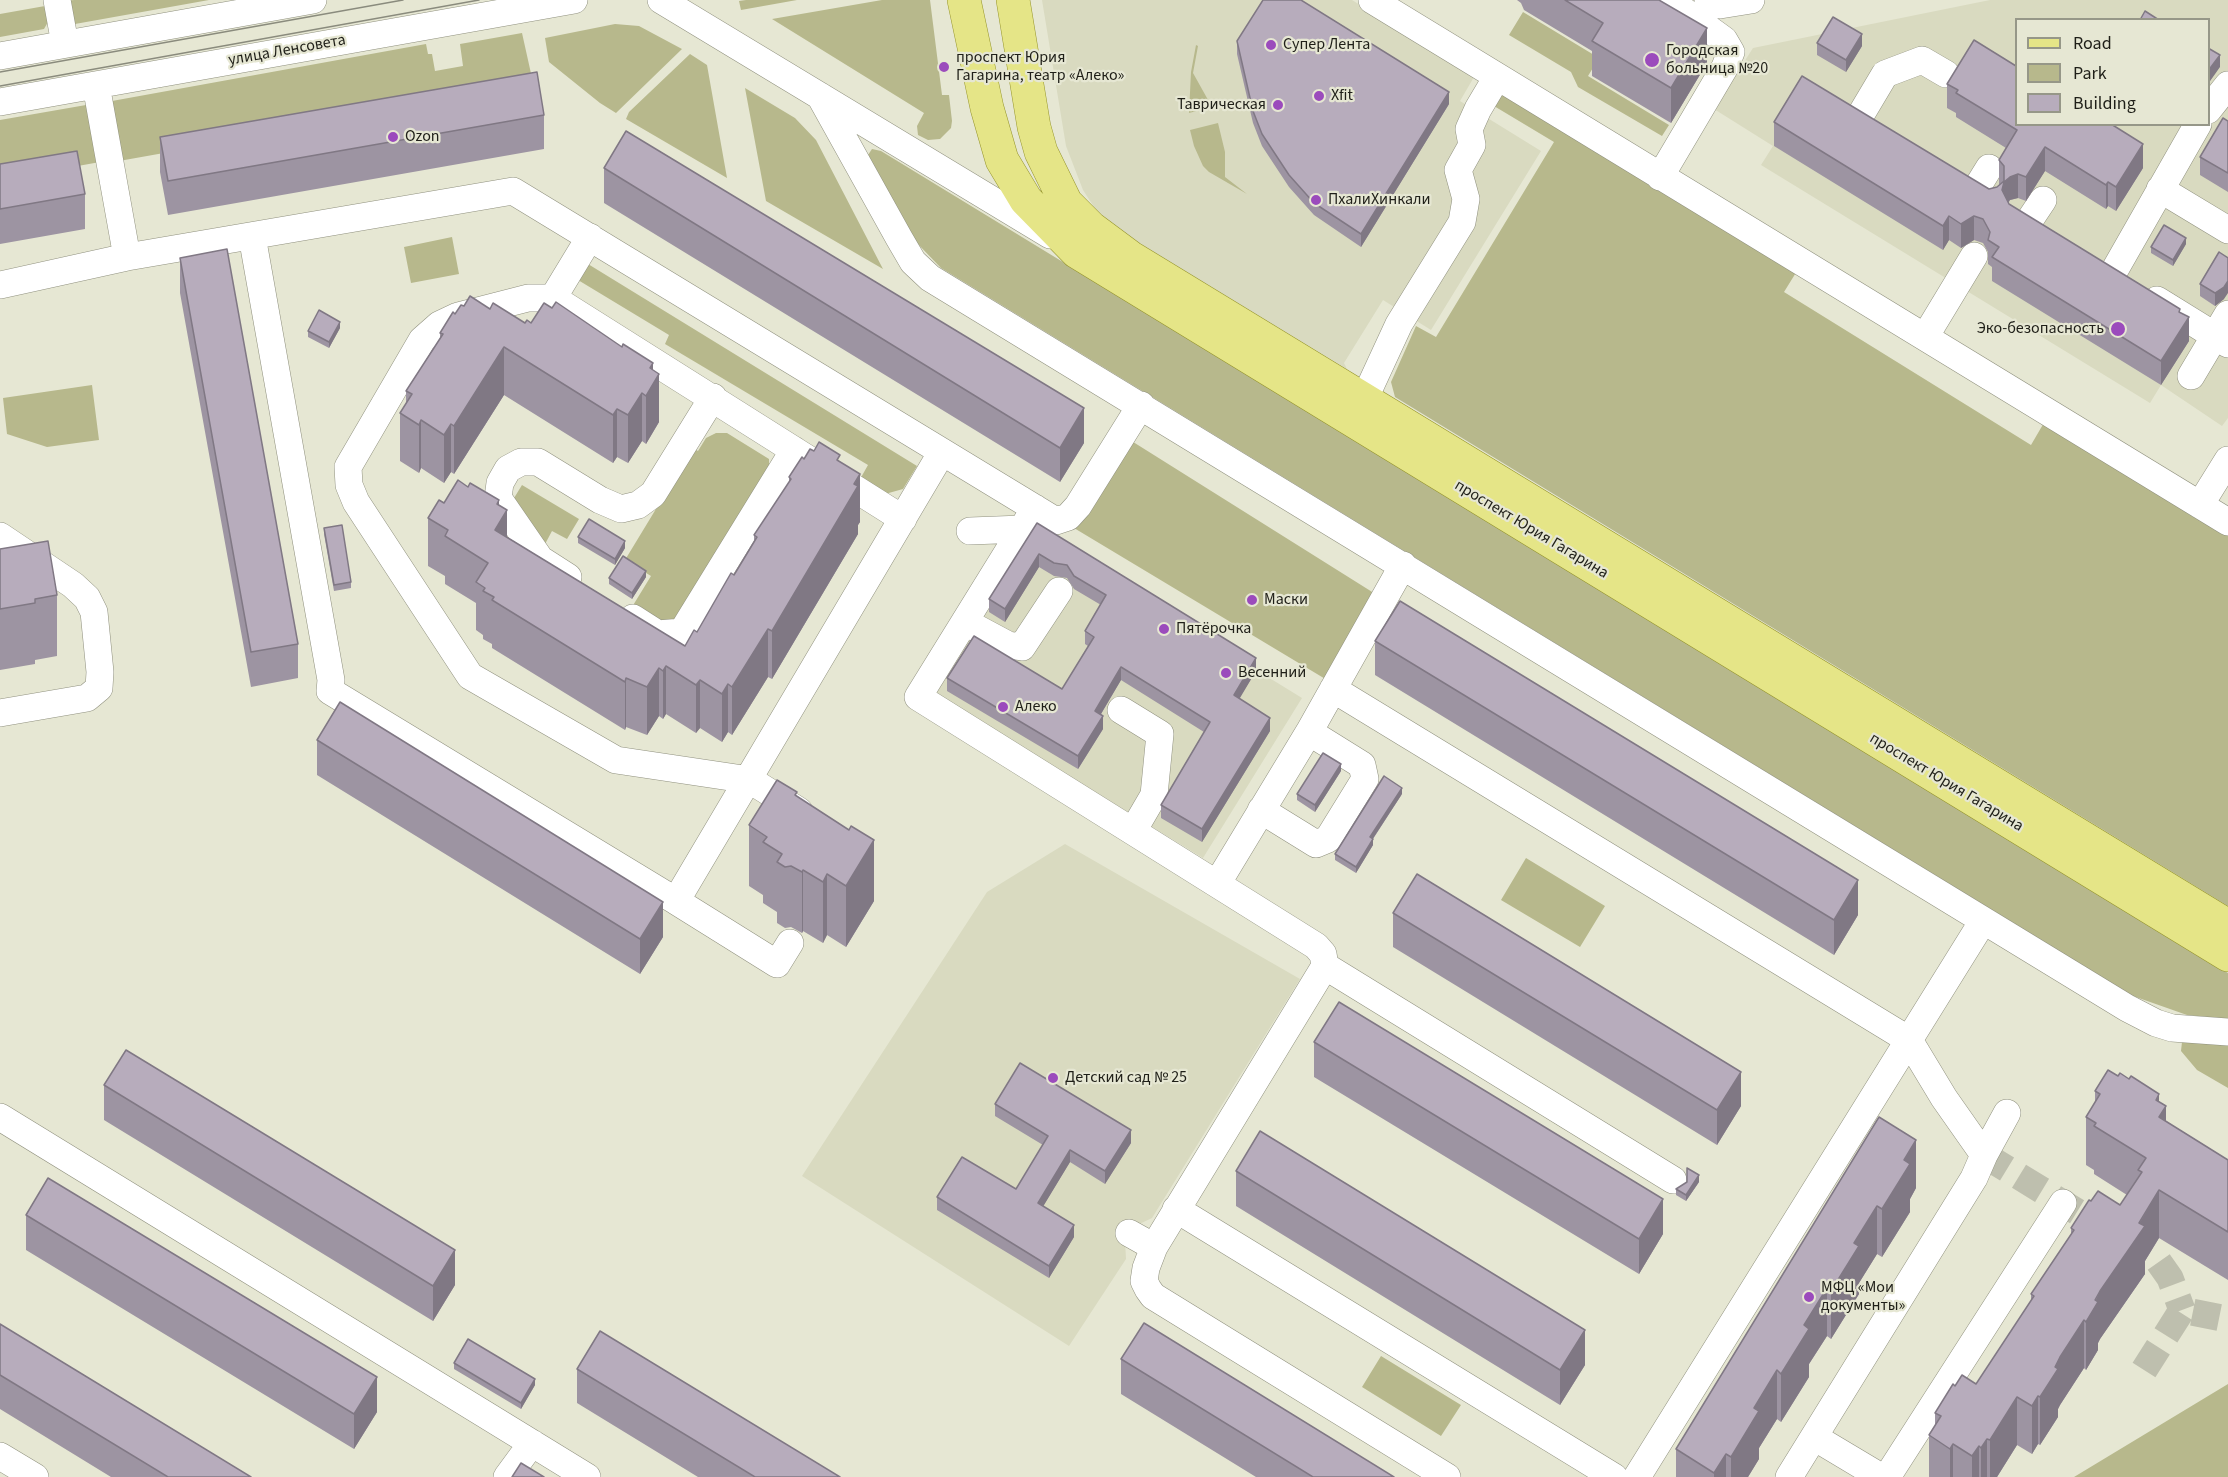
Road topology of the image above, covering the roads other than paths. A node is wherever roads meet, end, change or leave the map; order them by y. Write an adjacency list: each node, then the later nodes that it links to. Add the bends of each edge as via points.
1 (57, 0): 12 (street)
2 (313, 0): 12 (street)
3 (574, 0): 16 (street, улица Ленсовета)
4 (661, 0): 18 (street)
5 (964, 0): 28 (main road, проспект Юрия Гагарина, via 1002,160 1026,200)
6 (1013, 0): 38 (main road, проспект Юрия Гагарина, via 1036,136 1056,187 1078,217)
7 (1372, 0): 15 (street)
8 (1669, 0): 23 (street, via 1724,40 1731,52)
9 (1708, 0): 10 (street, via 1720,5)
10 (1749, 1): 11 (street)
11 (1735, 30)
12 (65, 44): 13 (street)
13 (0, 56)
14 (1946, 74): 21 (street, via 1922,60 1885,74)
15 (1497, 77): 23 (street); 38 (street, via 1469,129 1472,145 1458,170 1466,199 1462,222 1399,324)
16 (96, 85): 19 (street, улица Ленсовета); 30 (street)
17 (2228, 85): 20 (street)
18 (820, 96): 28 (street); 37 (street, via 913,262 930,278)
19 (0, 102)
20 (2210, 108)
21 (1860, 116)
22 (2198, 126): 24 (street)
23 (1660, 177): 34 (street)
24 (2160, 189): 25 (street); 33 (street, via 2104,267)
25 (2228, 230)
26 (252, 236): 27 (street, via 513,191); 30 (street); 60 (street, via 281,334 332,680 330,691)
27 (590, 237): 32 (street); 40 (street)
28 (1077, 252): 38 (main road, проспект Юрия Гагарина)
29 (1974, 256): 34 (street)
30 (127, 257): 31 (street)
31 (0, 285)
32 (553, 298): 36 (street); 55 (street, via 528,298 458,316 422,340 348,467 349,484 470,676 616,760)
33 (2224, 331): 35 (street)
34 (1925, 337): 42 (street)
35 (2192, 376)
36 (713, 397): 39 (street); 39 (street, via 653,494 638,505 621,509 600,500 538,462 521,462 508,469 498,498 540,559 658,634 682,632)
37 (1142, 405): 43 (street, via 1068,518); 48 (street)
38 (1360, 411): 62 (main road, проспект Юрия Гагарина); 64 (main road, проспект Юрия Гагарина)
39 (794, 450): 44 (street)
40 (942, 452): 43 (street); 44 (street)
41 (2228, 460): 42 (street)
42 (2200, 505): 45 (street)
43 (1029, 518): 46 (street); 50 (street)
44 (903, 519): 55 (street)
45 (2228, 522)
46 (970, 531)
47 (0, 536): 53 (street, via 87,598 94,612 100,672 99,688 87,698)
48 (1403, 565): 51 (street); 61 (street)
49 (1059, 591): 50 (street, via 1022,647 1008,645)
50 (965, 622): 58 (street, via 918,697)
51 (1333, 689): 54 (street); 67 (street)
52 (1121, 710): 58 (street, via 1160,734 1154,795)
53 (0, 713)
54 (1309, 732): 56 (street); 56 (street, via 1362,765 1365,779 1328,839 1316,844)
55 (750, 780): 57 (street); 60 (street)
56 (1261, 810): 59 (street)
57 (824, 826)
58 (1133, 831): 59 (street)
59 (1217, 884): 65 (street, via 1316,946 1323,954)
60 (676, 902): 63 (street, via 777,964)
61 (1983, 921): 66 (street, via 2144,1017 2172,1028); 67 (street)
62 (2228, 926)
63 (790, 943)
64 (2228, 955)
65 (1325, 966): 71 (street); 73 (street)
66 (2228, 1032)
67 (1909, 1040): 70 (street); 84 (street)
68 (2007, 1113): 70 (street)
69 (0, 1117): 77 (street)
70 (1984, 1155): 76 (street, via 1974,1178)
71 (1673, 1180)
72 (2063, 1203): 87 (street)
73 (1176, 1209): 75 (street); 83 (street)
74 (1129, 1233): 75 (street)
75 (1155, 1247): 82 (street, via 1144,1281 1153,1296)
76 (1814, 1437): 85 (street); 86 (street)
77 (532, 1443): 80 (street); 81 (street)
78 (0, 1456): 79 (street)
79 (35, 1477)
80 (507, 1477)
81 (587, 1477)
82 (1448, 1477)
83 (1614, 1477)
84 (1636, 1477)
85 (1789, 1477)
86 (1881, 1477)
87 (1887, 1477)

